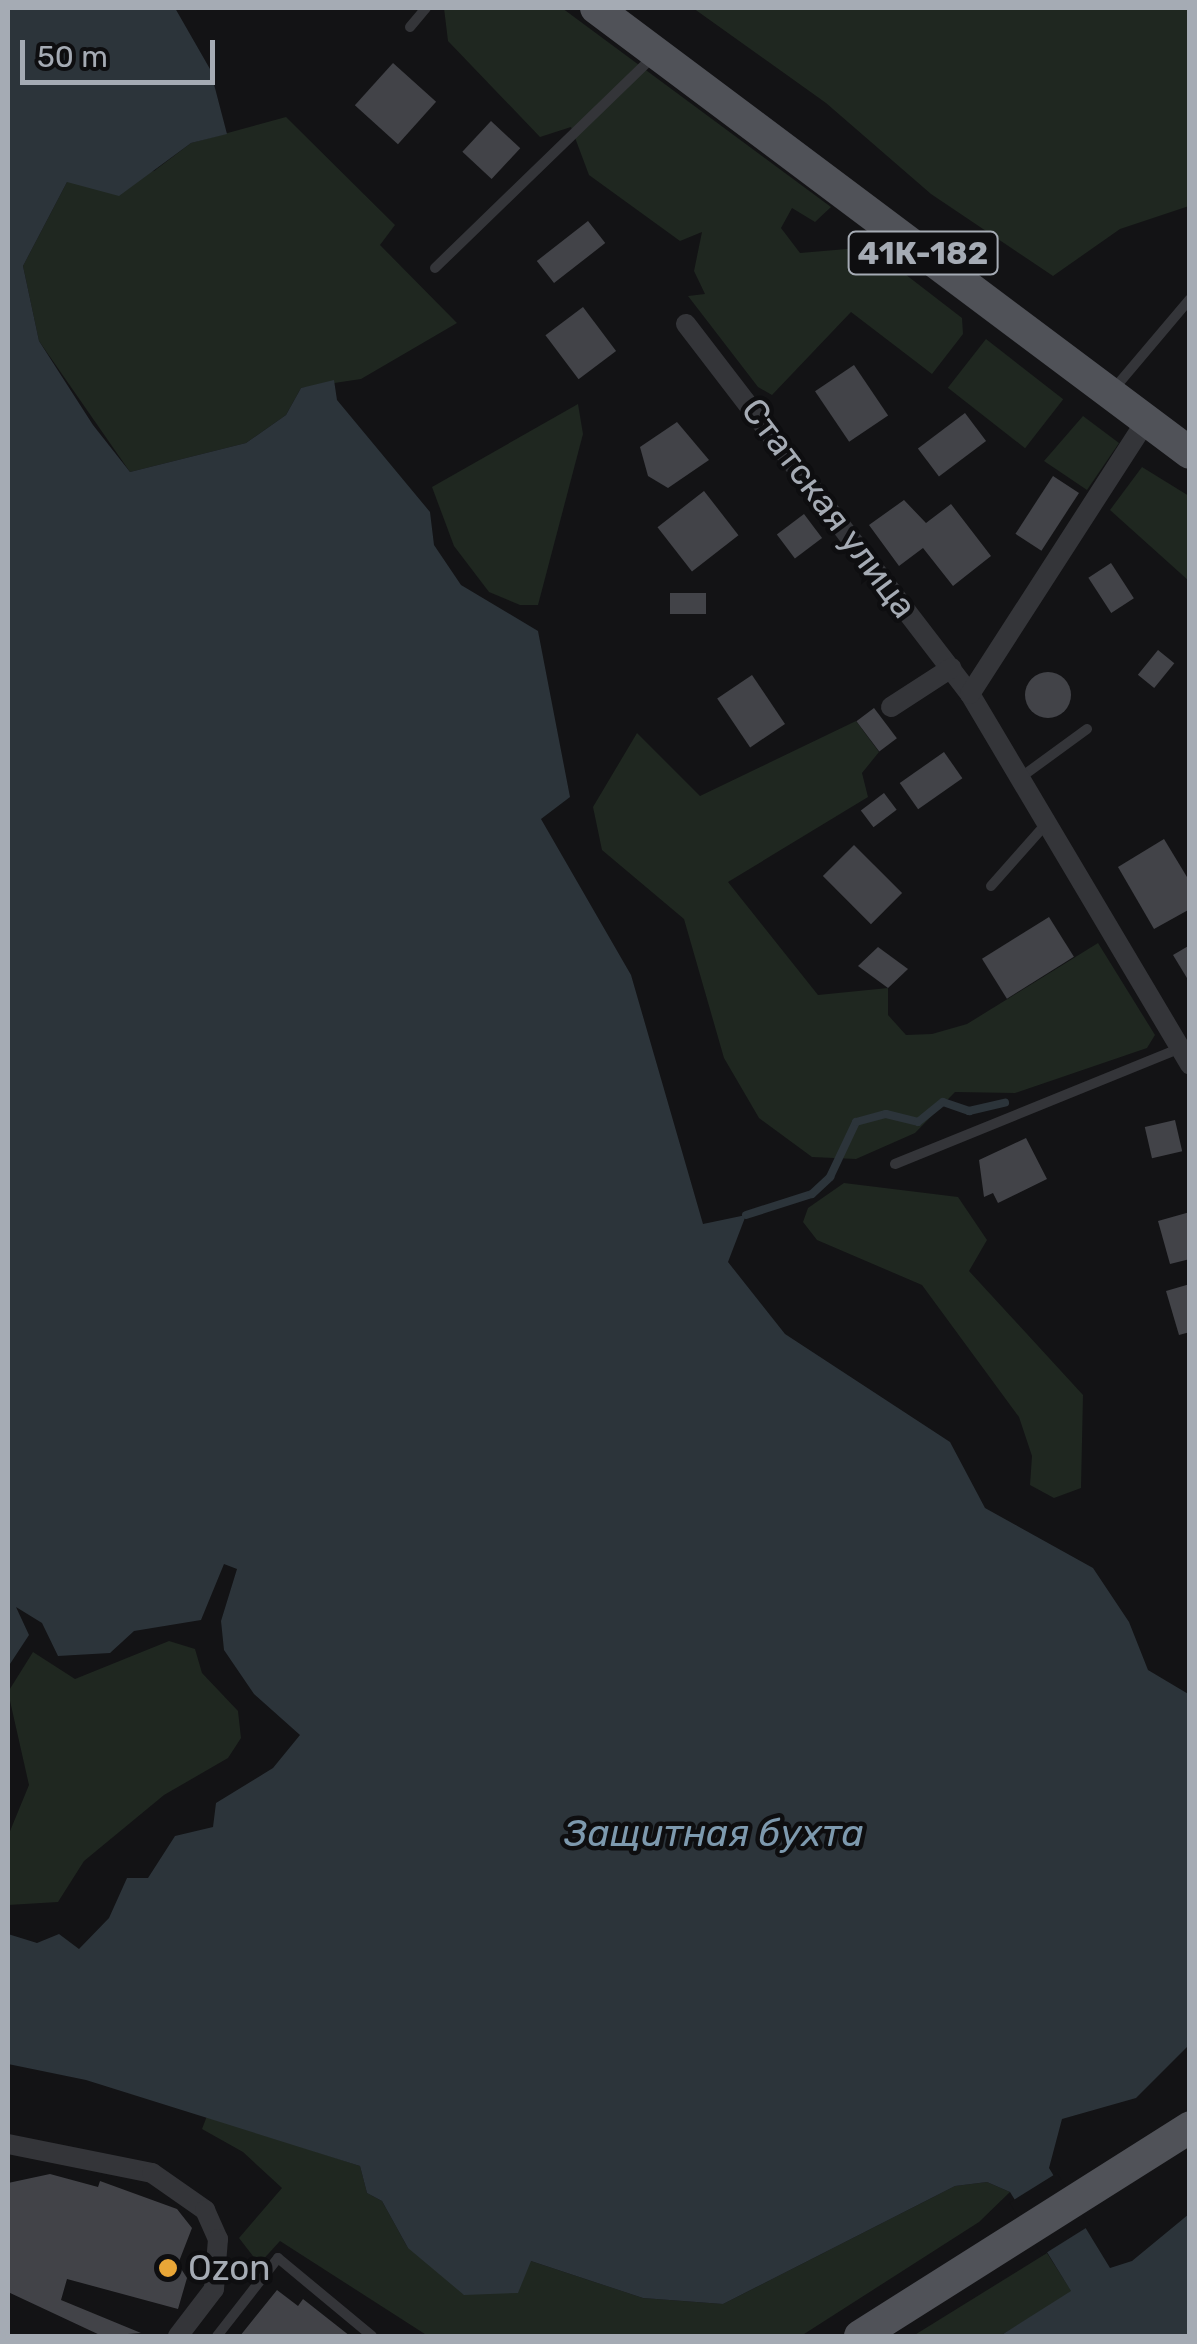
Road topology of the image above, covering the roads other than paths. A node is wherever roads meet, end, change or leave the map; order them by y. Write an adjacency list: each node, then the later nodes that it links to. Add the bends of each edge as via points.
1 (426, 8): 3 (lane)
2 (596, 8): 4 (main road, 41К-182)
3 (410, 27)
4 (656, 54): 5 (lane); 8 (main road, 41К-182)
5 (436, 268)
6 (1190, 299): 8 (lane)
7 (686, 324): 11 (street, Статская улица)
8 (1110, 395): 9 (main road, 41К-182)
9 (1145, 422): 10 (main road, 41К-182); 12 (street)
10 (1190, 453)
11 (950, 668): 12 (street, Статская улица); 13 (street)
12 (970, 694): 15 (street, Статская улица)
13 (891, 707)
14 (1088, 729): 15 (lane)
15 (1024, 774): 16 (street, Статская улица)
16 (1050, 820): 17 (lane); 18 (street, Статская улица)
17 (991, 886)
18 (1186, 1056): 19 (lane, via 1076,1084)
19 (896, 1164)
20 (1190, 2127): 25 (main road)
21 (8, 2144): 22 (street, via 152,2173 205,2210 218,2239 214,2289)
22 (180, 2336)
23 (216, 2336): 24 (lane, via 278,2258)
24 (372, 2336)
25 (860, 2336)

